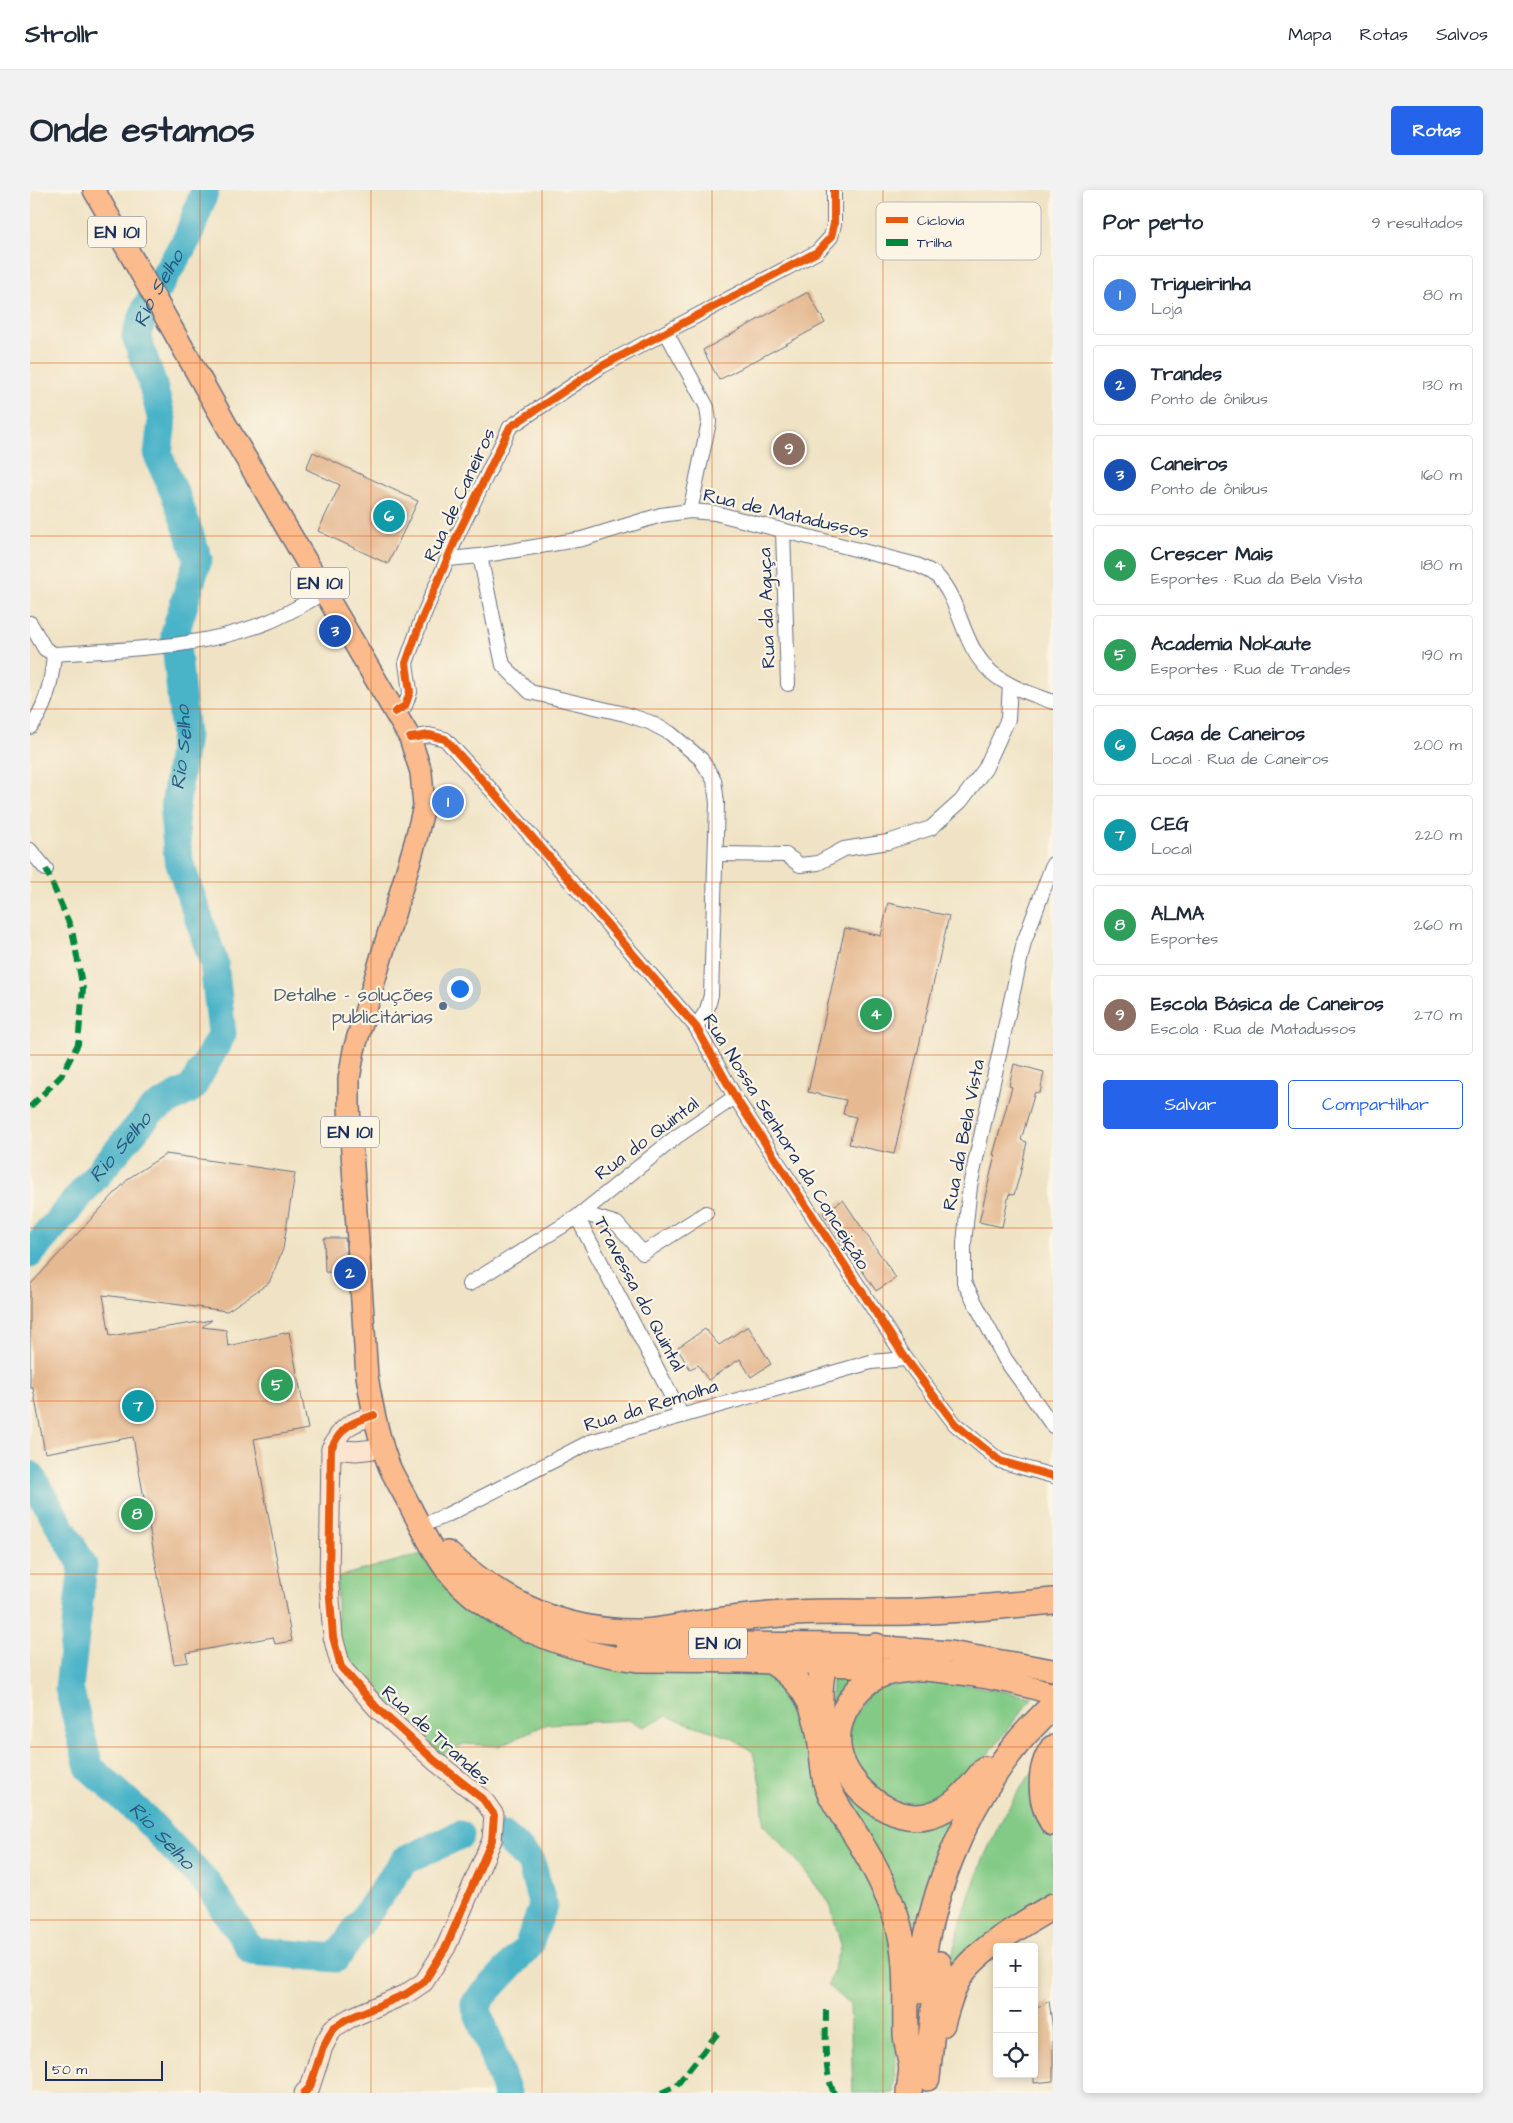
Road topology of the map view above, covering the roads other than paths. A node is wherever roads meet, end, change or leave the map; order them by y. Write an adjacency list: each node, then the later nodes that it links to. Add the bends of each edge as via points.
1 (94, 190): 8 (main road, EN 101)
2 (834, 190): 3 (street, Rua de Caneiros, via 831,238 817,252)
3 (666, 332): 4 (street, via 707,406 709,422); 7 (street, Rua de Caneiros, via 602,366 510,427)
4 (690, 511): 5 (street, Rua de Matadussos, via 715,513); 6 (street, Rua de Matadussos, via 661,515 582,539)
5 (783, 531): 11 (street, Rua da Aguça); 12 (street, Rua de Matadussos, via 917,565 936,574 947,590 976,655 991,672)
6 (480, 556): 7 (street, Rua de Matadussos); 18 (street, via 504,665 530,692 649,722 670,733 701,758 714,780)
7 (448, 559): 14 (street, Rua de Caneiros, via 406,663 410,692 405,706)
8 (325, 592): 10 (street, via 269,622 194,643); 14 (main road, EN 101)
9 (30, 623): 10 (street)
10 (50, 651): 15 (street, via 53,676 38,718)
11 (788, 684)
12 (1010, 684): 13 (street, Rua de Matadussos); 18 (street, via 1008,719 986,769 961,801 931,828 888,842 844,849 818,863 800,865 786,855)
13 (1053, 702)
14 (395, 712): 16 (main road, EN 101)
15 (30, 728)
16 (410, 738): 21 (street, Rua Nossa Senhora da Conceição, via 429,735 445,739); 27 (main road, EN 101, via 421,772 424,806 416,843 354,1050 349,1079 363,1328)
17 (30, 850): 20 (street)
18 (716, 854): 21 (street, via 711,995)
19 (1053, 864): 29 (street, Rua da Bela Vista, via 1024,942 970,1186 964,1243 964,1282 1005,1359)
20 (46, 869)
21 (696, 1027): 22 (street, Rua Nossa Senhora da Conceição)
22 (735, 1097): 24 (street, Rua do Quintal, via 676,1137); 26 (street, Rua Nossa Senhora da Conceição)
23 (706, 1214): 24 (street, via 643,1253 617,1224)
24 (580, 1215): 25 (street, Rua do Quintal); 28 (street, Travessa do Quintal)
25 (469, 1284)
26 (906, 1359): 28 (street, Rua da Remolha, via 871,1362); 32 (street, Rua Nossa Senhora da Conceição, via 954,1424 1000,1461)
27 (374, 1415): 30 (main road, EN 101); 31 (street, via 355,1421 339,1432)
28 (682, 1416): 33 (street, Rua da Remolha, via 590,1442)
29 (1053, 1426)
30 (384, 1448): 31 (street); 33 (main road, EN 101, via 390,1467)
31 (331, 1449): 49 (street, Rua de Trandes, via 329,1585 333,1637 341,1667 377,1708 483,1799 494,1814 492,1840 446,1947 424,1982 406,1994 333,2028 322,2047 310,2087)
32 (1053, 1476)
33 (421, 1526): 34 (main road, EN 101); 37 (main road, EN 101, via 436,1556 472,1595 506,1619 554,1641 610,1657 639,1660)
34 (447, 1554): 35 (highway, via 493,1591 532,1611 578,1626 623,1631 663,1630 721,1620 798,1613 961,1610); 36 (main road, EN 101, via 467,1578 494,1600 543,1625 572,1634 653,1643)
35 (1053, 1601)
36 (876, 1646): 38 (highway, via 836,1652); 40 (main road, EN 101, via 942,1651)
37 (774, 1663): 38 (main road, EN 101); 44 (highway, via 799,1682 808,1696)
38 (824, 1665): 39 (main road, EN 101); 44 (highway, via 820,1704)
39 (919, 1668): 41 (main road, EN 101, via 1000,1680); 45 (highway, via 877,1676 856,1691 843,1712 839,1727 839,1753 851,1778 871,1799 901,1815 929,1816 942,1811 966,1792 1001,1747)
40 (1053, 1670)
41 (1053, 1694)
42 (1053, 1705): 45 (highway)
43 (1053, 1729): 45 (highway)
44 (821, 1744): 48 (highway, via 826,1784 882,1882 901,1935 907,1972 906,2036)
45 (1036, 1745): 46 (highway, via 1044,1767 1044,1800); 48 (highway, via 989,1784 963,1831 938,1893 921,1968)
46 (1053, 1823)
47 (1053, 1906): 48 (highway, via 1006,1934 964,1970 950,1999 940,2035)
48 (920, 2067): 50 (highway); 51 (highway)
49 (304, 2093)
50 (909, 2093)
51 (925, 2093)

